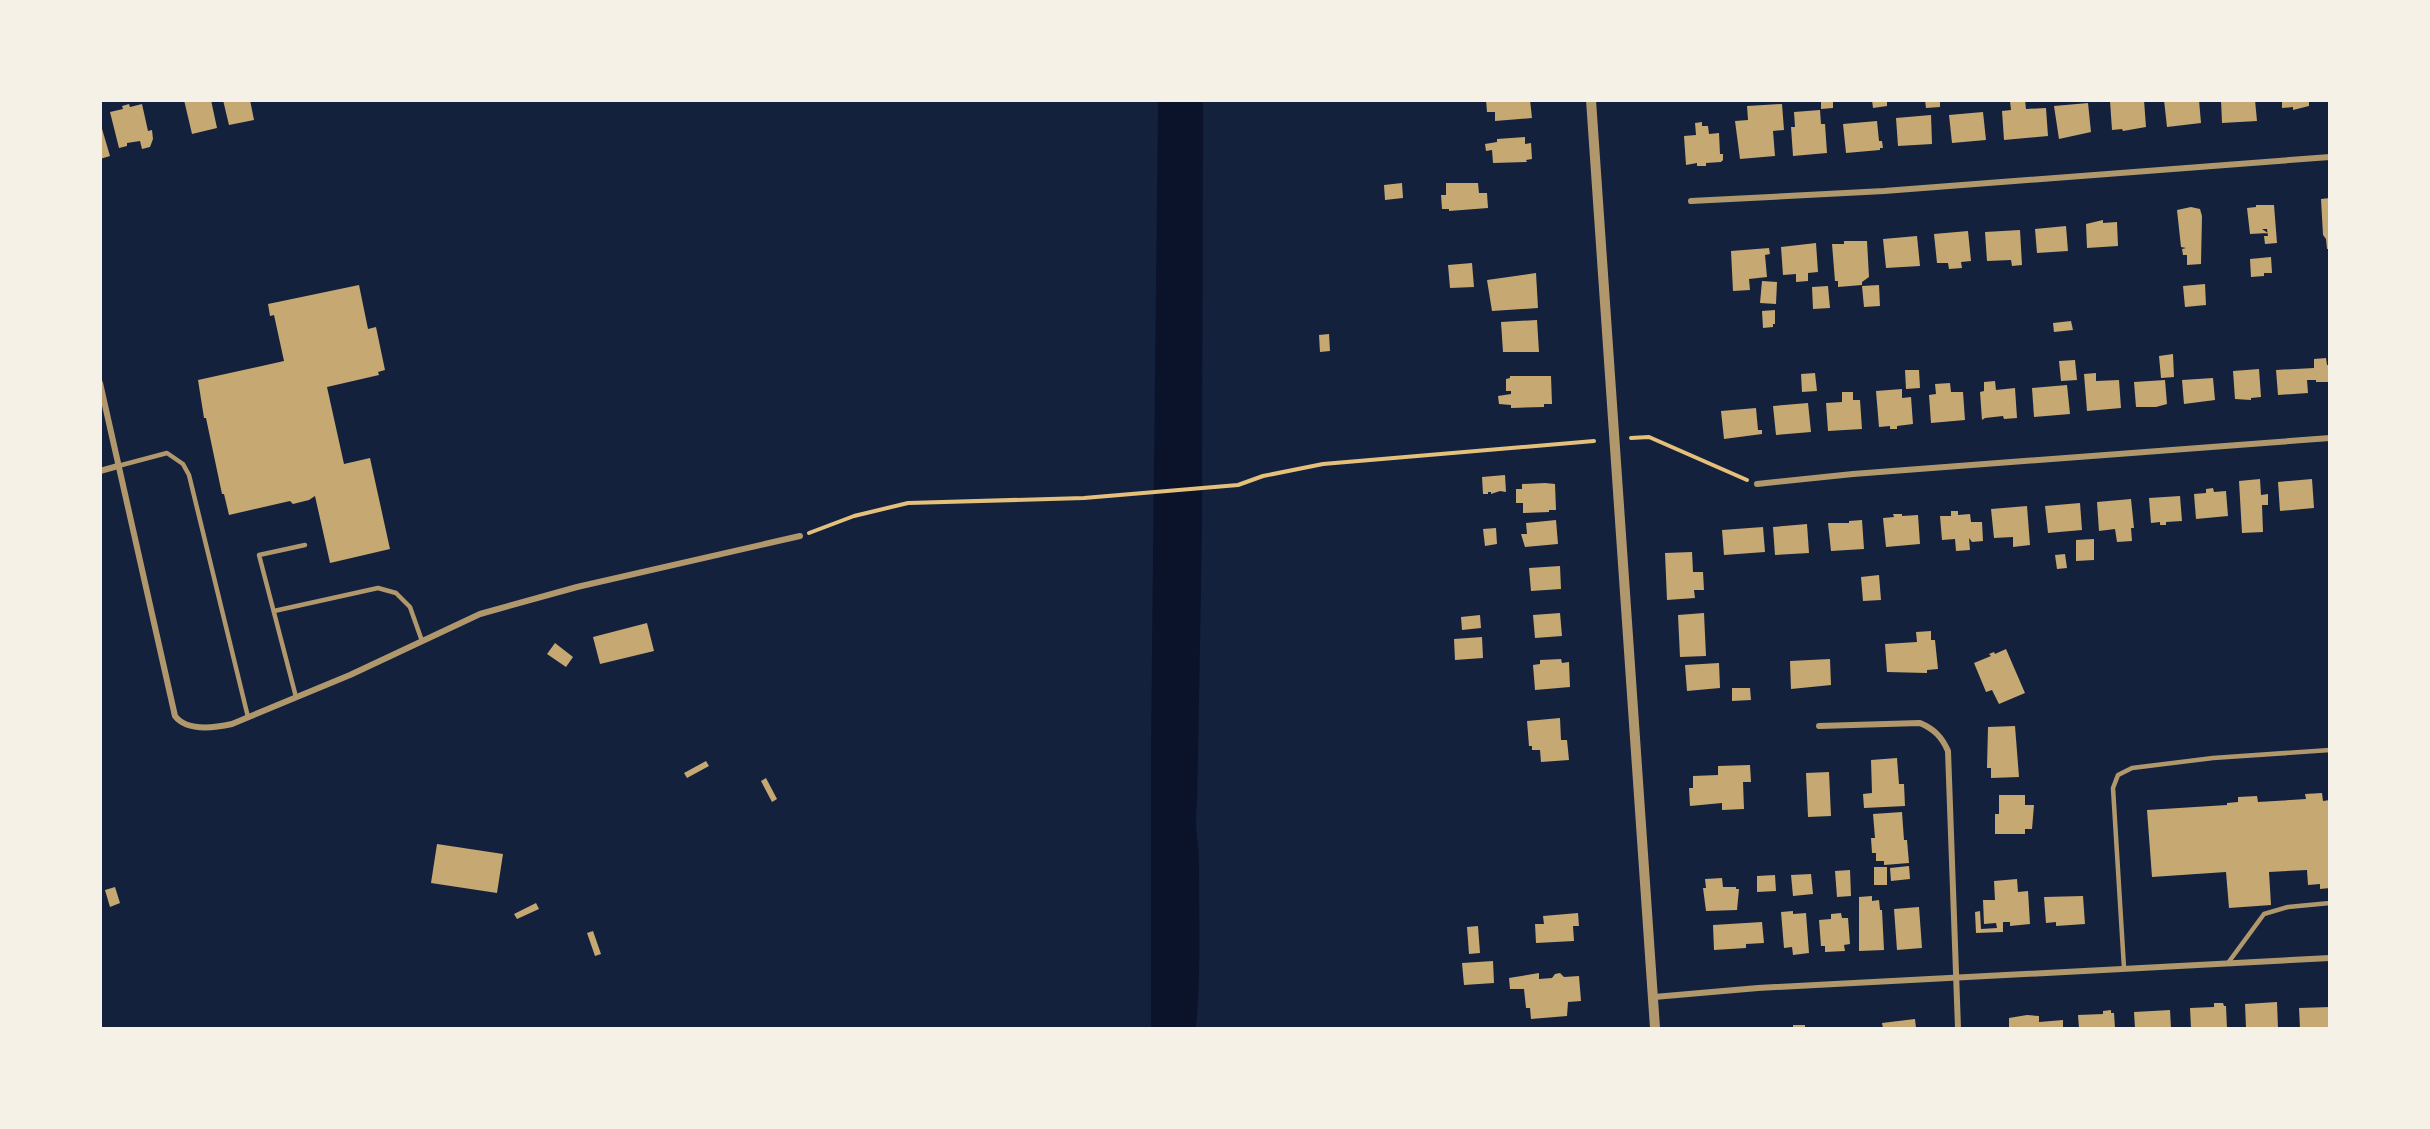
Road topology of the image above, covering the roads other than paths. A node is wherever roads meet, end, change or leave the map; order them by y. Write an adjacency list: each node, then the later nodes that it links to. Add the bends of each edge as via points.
1 (1591, 100): 22 (street)
2 (2330, 157): 3 (street, via 1884,192)
3 (1691, 201)
4 (100, 383): 6 (street)
5 (2330, 438): 8 (street)
6 (118, 466): 7 (street); 14 (lane, via 167,453 183,464 189,475); 14 (street, via 175,716 187,726 215,727)
7 (100, 471)
8 (1756, 484)
9 (800, 536): 12 (street, via 577,587 480,614)
10 (305, 545): 11 (lane, via 259,555)
11 (274, 611): 12 (lane, via 378,588 396,593 411,607); 13 (lane)
12 (422, 641): 13 (street)
13 (296, 697): 14 (street)
14 (248, 717)
15 (1819, 726): 21 (street, via 1920,723 1943,739 1948,751)
16 (2330, 750): 20 (lane, via 2213,758 2132,768 2118,775 2113,788)
17 (2330, 903): 19 (lane, via 2264,914)
18 (2330, 958): 19 (street)
19 (2228, 963): 20 (street)
20 (2124, 968): 21 (street)
21 (1955, 978): 22 (street); 24 (street)
22 (1654, 997): 23 (street)
23 (1655, 1029)
24 (1958, 1029)

